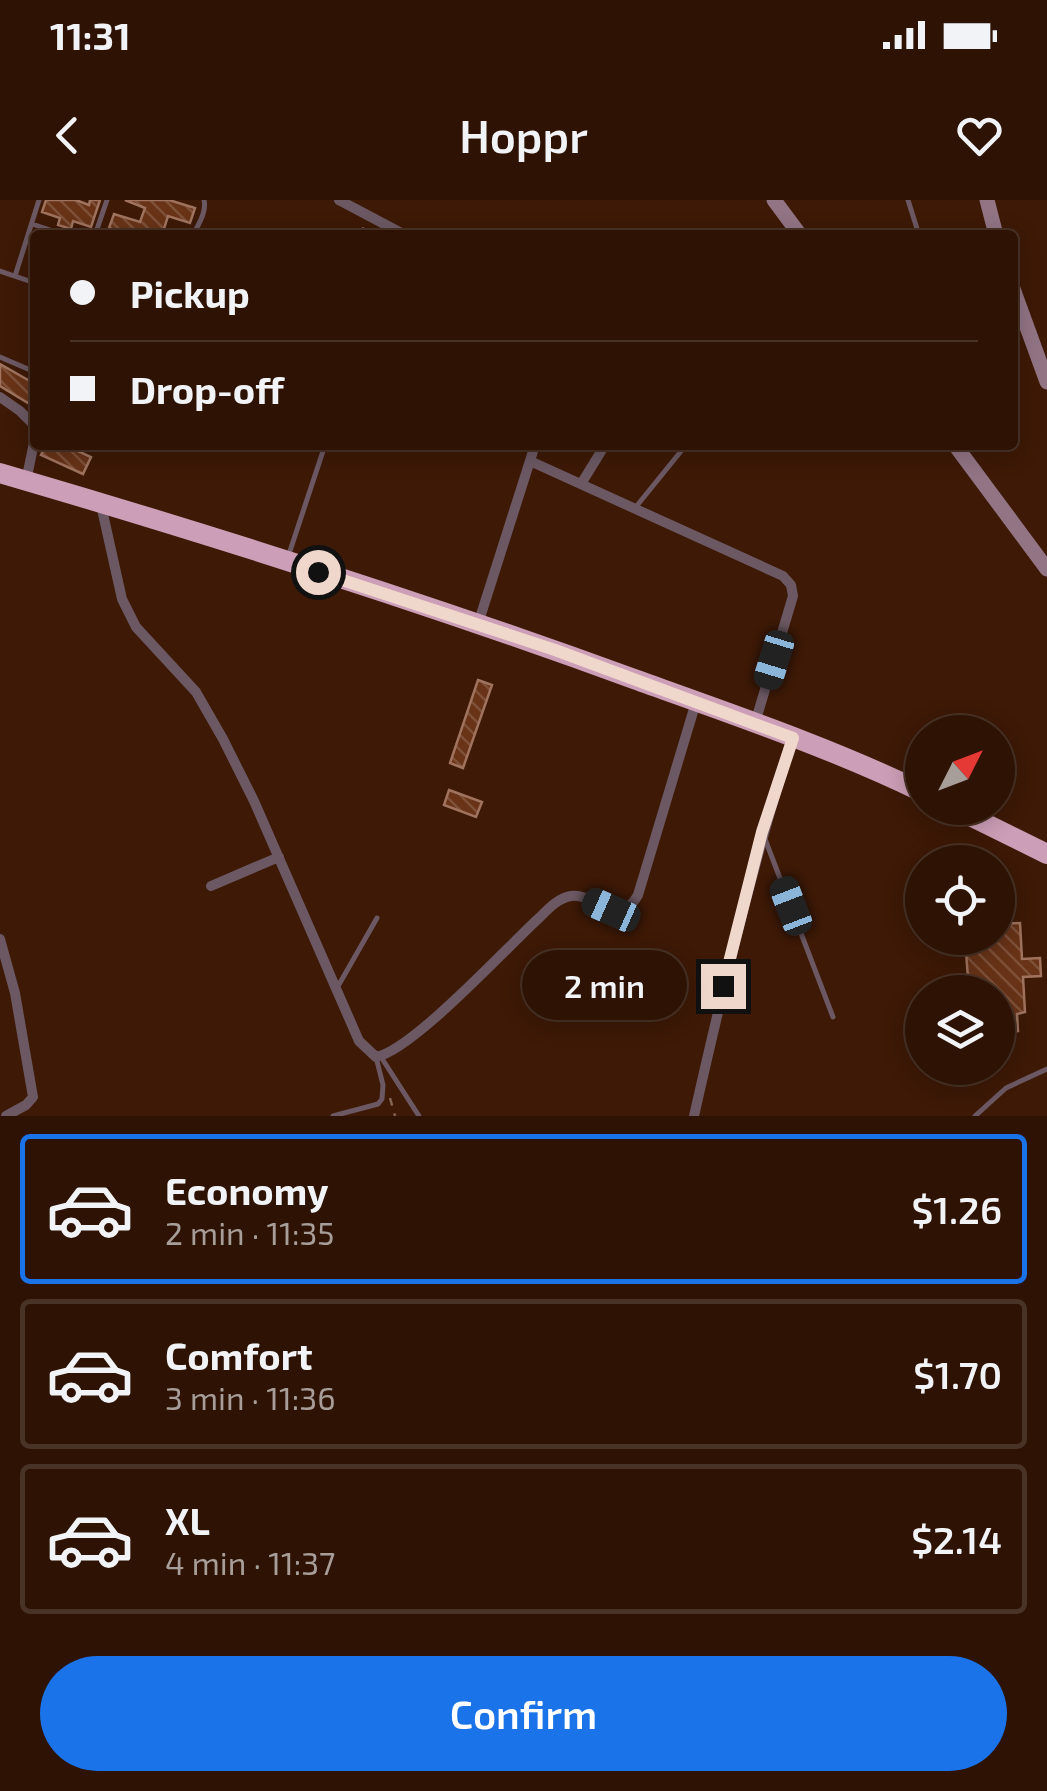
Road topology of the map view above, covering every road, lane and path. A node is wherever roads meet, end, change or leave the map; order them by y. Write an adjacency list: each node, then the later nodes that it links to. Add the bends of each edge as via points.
1 (39, 200): 8 (lane)
2 (106, 200): 12 (lane)
3 (204, 200): 13 (lane)
4 (339, 200): 14 (street)
5 (774, 200): 15 (street)
6 (908, 200): 16 (lane)
7 (987, 200): 17 (street)
8 (32, 224): 9 (lane); 11 (lane)
9 (30, 230)
10 (30, 230): 19 (lane)
11 (50, 230)
12 (97, 230)
13 (195, 230)
14 (396, 230)
15 (796, 230)
16 (917, 230)
17 (995, 230)
18 (0, 271): 19 (lane)
19 (15, 276): 20 (lane)
20 (30, 281)
21 (1018, 302): 24 (street)
22 (0, 357): 23 (lane)
23 (30, 370)
24 (1047, 382)
25 (0, 397): 26 (street)
26 (30, 421)
27 (32, 450): 35 (street)
28 (322, 450): 39 (lane)
29 (534, 450): 33 (street)
30 (603, 450): 36 (street)
31 (682, 450): 38 (lane)
32 (959, 450): 40 (street)
33 (530, 460): 36 (street); 41 (street)
34 (0, 474): 35 (highway)
35 (26, 481): 37 (highway)
36 (580, 484): 38 (street)
37 (101, 505): 39 (highway); 49 (street, via 128,613 203,703)
38 (635, 508): 43 (street, via 791,585)
39 (286, 562): 41 (highway)
40 (1047, 569)
41 (478, 624): 42 (highway)
42 (696, 702): 43 (highway); 55 (street, via 634,902 620,911 584,897 563,899 423,1027)
43 (755, 723): 44 (highway)
44 (793, 738): 45 (highway); 47 (street)
45 (905, 784)
46 (988, 825): 48 (highway)
47 (762, 832): 54 (lane); 60 (street)
48 (1047, 854)
49 (279, 857): 50 (street); 53 (street)
50 (211, 886)
51 (377, 918): 53 (lane)
52 (0, 939): 57 (street, via 33,1097)
53 (338, 988): 55 (street, via 359,1041)
54 (833, 1017)
55 (378, 1057): 58 (lane, via 382,1100); 59 (lane)
56 (1047, 1068): 61 (lane, via 1006,1088)
57 (6, 1116)
58 (334, 1116)
59 (419, 1116)
60 (694, 1116)
61 (975, 1116)

